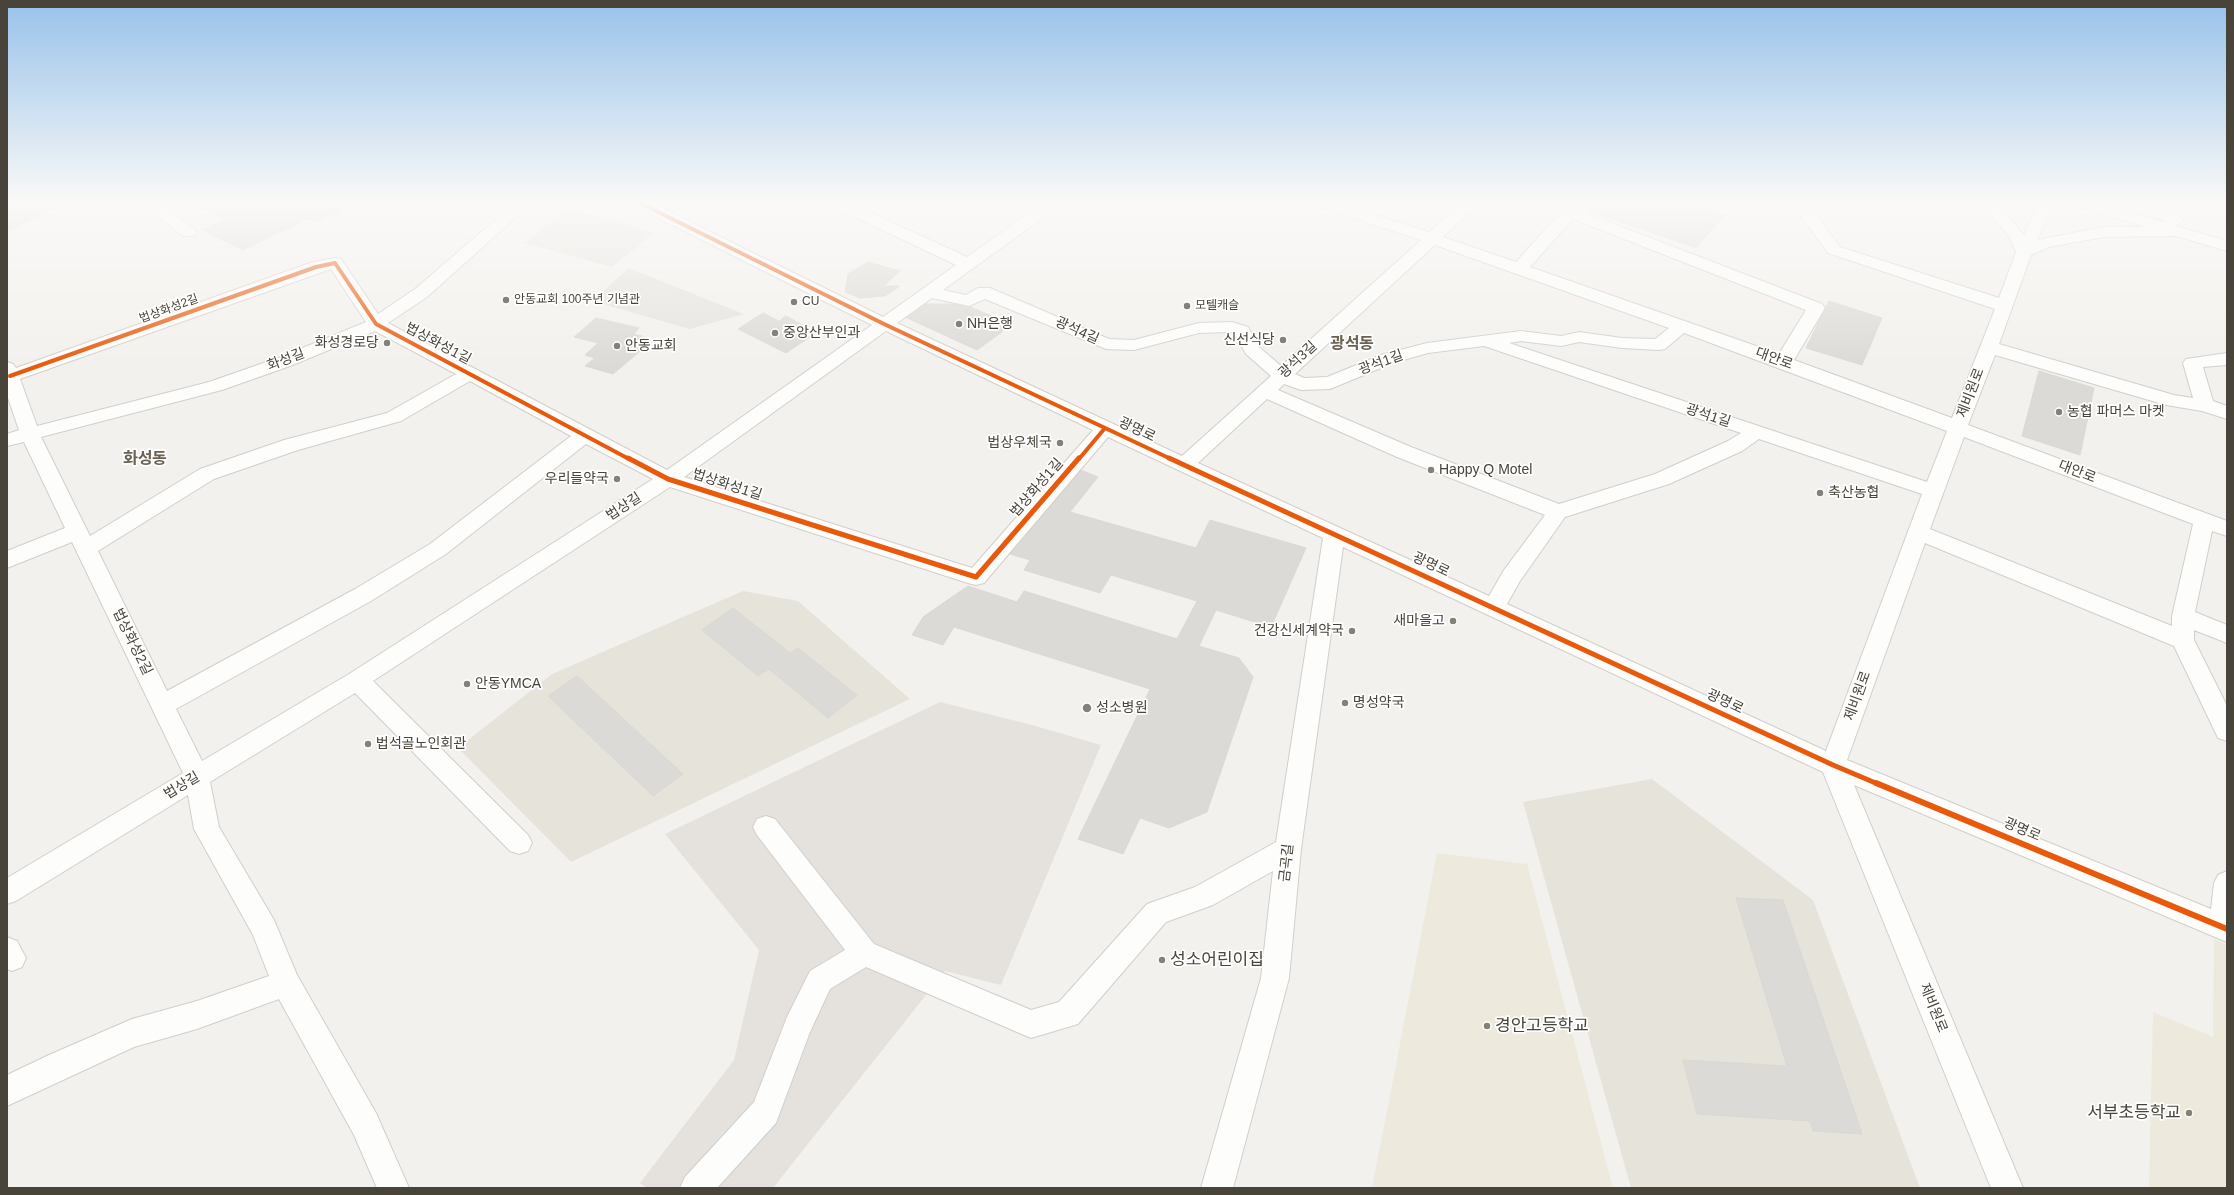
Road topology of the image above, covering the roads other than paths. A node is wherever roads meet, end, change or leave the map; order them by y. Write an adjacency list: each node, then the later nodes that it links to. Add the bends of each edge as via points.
1 (462, 257): 16 (street, 화성길, via 421,293)
2 (748, 257): 17 (street, 광명로)
3 (953, 257): 12 (street)
4 (978, 257): 12 (street, 법상길)
5 (1410, 257): 25 (street, 광석3길)
6 (1484, 257): 13 (street, 대안로)
7 (1530, 257): 13 (street)
8 (1685, 257): 22 (street, via 1816,308)
9 (1855, 257): 15 (street)
10 (2022, 257): 15 (street, 제비원로)
11 (335, 263): 16 (street, 법상화성1길); 23 (street, 법상화성2길, via 316,267)
12 (968, 264): 14 (street, 법상길)
13 (1519, 269): 18 (street, 대안로)
14 (930, 292): 17 (street, 법상길); 25 (street, 광석4길, via 969,301 984,292 1106,344 1134,345 1199,328 1232,327 1242,331 1252,350)
15 (2006, 306): 20 (street, 제비원로)
16 (376, 324): 24 (street, 법상화성1길); 32 (street, 화성길, via 284,362 215,386)
17 (884, 324): 30 (street, 광명로); 36 (street, 법상길)
18 (1682, 326): 19 (street, 광석1길, via 1659,345 1579,337 1561,341 1521,336); 22 (street, 대안로)
19 (1484, 341): 25 (street, 광석1길, via 1427,348 1387,359 1330,383 1301,384); 31 (street, 광석1길)
20 (1989, 347): 27 (street, via 2174,401); 29 (street, 제비원로)
21 (2227, 359): 27 (street, via 2192,363)
22 (1783, 362): 29 (street, 대안로)
23 (8, 372): 32 (street, 법상화성2길)
24 (469, 374): 33 (street, 법상화성1길); 43 (street, via 394,418 291,445 207,474)
25 (1281, 375): 26 (street, 광석3길)
26 (1264, 391): 35 (street, 광석3길); 38 (street, via 1404,452)
27 (2205, 405): 28 (street)
28 (2227, 413)
29 (1958, 427): 37 (street, 제비원로); 39 (street, 대안로)
30 (1105, 428): 35 (street, 광명로); 36 (street, 법상화성1길, via 976,577)
31 (1757, 432): 37 (street, 광석1길); 38 (street, via 1735,446 1662,479)
32 (30, 434): 34 (street, 화성길); 43 (street, 법상화성2길)
33 (585, 435): 36 (street, 법상화성1길); 50 (street, via 438,549 363,596)
34 (7, 440)
35 (1184, 465): 42 (street, 광명로)
36 (668, 478): 49 (street, 법상길)
37 (1933, 491): 41 (street, 제비원로)
38 (1558, 512): 45 (street, via 1512,576)
39 (2204, 520): 40 (street, 대안로); 46 (street)
40 (2227, 529)
41 (1918, 532): 48 (street); 52 (street, 제비원로)
42 (1334, 534): 45 (street, 광명로); 56 (street, 금곡길)
43 (82, 540): 44 (street); 50 (street, 법상화성2길)
44 (7, 560)
45 (1494, 608): 52 (street, 광명로)
46 (2183, 616): 47 (street); 48 (street)
47 (2227, 634)
48 (2183, 640): 51 (street)
49 (357, 680): 53 (street, 법상길); 55 (street)
50 (162, 705): 53 (street, 법상화성2길)
51 (2227, 731)
52 (1833, 765): 59 (street, 광명로); 66 (street, 제비원로)
53 (197, 777): 58 (street, 법상길); 61 (street, 법상화성2길, via 207,829 264,929)
54 (766, 827): 60 (street)
55 (519, 843)
56 (1288, 849): 60 (street, via 1204,896 1157,913 1068,1014 1031,1024); 63 (street, 금곡길, via 1275,978)
57 (2227, 883): 59 (street)
58 (7, 892)
59 (2224, 928)
60 (864, 953): 65 (street, via 820,980 797,1027 766,1112)
61 (286, 983): 62 (street, via 197,1015 132,1033 58,1065); 64 (street, 법상화성2길, via 365,1124)
62 (7, 1091)
63 (1213, 1184)
64 (393, 1188)
65 (696, 1188)
66 (2007, 1188)

